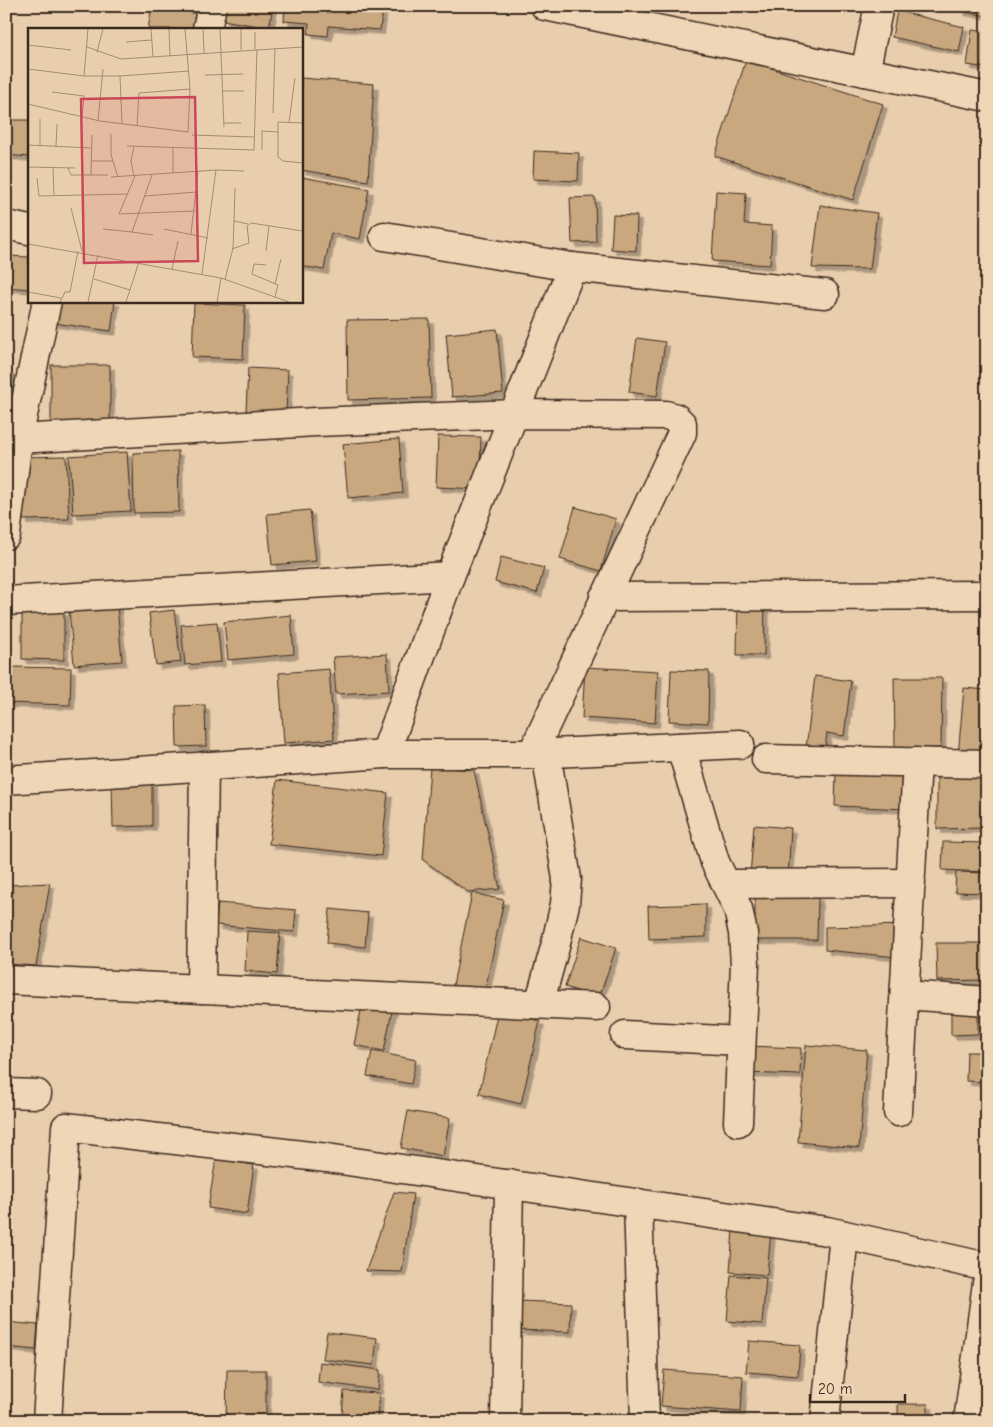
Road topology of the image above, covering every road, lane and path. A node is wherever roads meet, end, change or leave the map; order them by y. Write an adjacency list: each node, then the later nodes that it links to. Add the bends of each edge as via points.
1 (212, 6): 4 (street)
2 (545, 6): 5 (street)
3 (879, 6): 5 (street)
4 (207, 28)
5 (865, 72): 6 (street)
6 (987, 97)
7 (6, 225): 8 (street)
8 (28, 230)
9 (384, 236): 10 (street)
10 (572, 267): 11 (street); 13 (street)
11 (825, 294)
12 (47, 302): 14 (street)
13 (514, 414): 14 (street); 16 (street); 18 (street, via 666,415 682,424 682,433)
14 (18, 439): 15 (street)
15 (6, 535)
16 (450, 576): 19 (street); 22 (street)
17 (987, 595): 18 (street)
18 (604, 597): 23 (street)
19 (6, 601)
20 (740, 744): 21 (street)
21 (681, 747): 23 (street); 30 (street, via 715,862)
22 (385, 754): 23 (street); 27 (street)
23 (539, 754): 35 (street, via 566,879 555,947)
24 (766, 758): 25 (street)
25 (917, 762): 26 (street); 29 (street)
26 (987, 764)
27 (204, 766): 28 (street); 32 (street)
28 (6, 780)
29 (911, 883): 30 (street); 33 (street)
30 (726, 884): 38 (street, via 738,909 743,932 745,964)
31 (6, 980): 32 (street)
32 (201, 989): 35 (street)
33 (906, 995): 34 (street); 41 (street)
34 (987, 1001)
35 (539, 1004): 36 (street)
36 (596, 1007)
37 (626, 1035): 38 (street)
38 (741, 1041): 42 (street)
39 (6, 1092): 40 (street)
40 (37, 1094)
41 (898, 1112)
42 (738, 1122)
43 (509, 1184): 44 (street); 48 (street, via 328,1158 66,1127); 49 (street)
44 (638, 1203): 45 (street); 50 (street)
45 (844, 1234): 46 (street); 51 (street)
46 (987, 1267)
47 (987, 1283): 52 (street)
48 (48, 1421)
49 (505, 1421)
50 (644, 1421)
51 (825, 1421)
52 (968, 1421)

